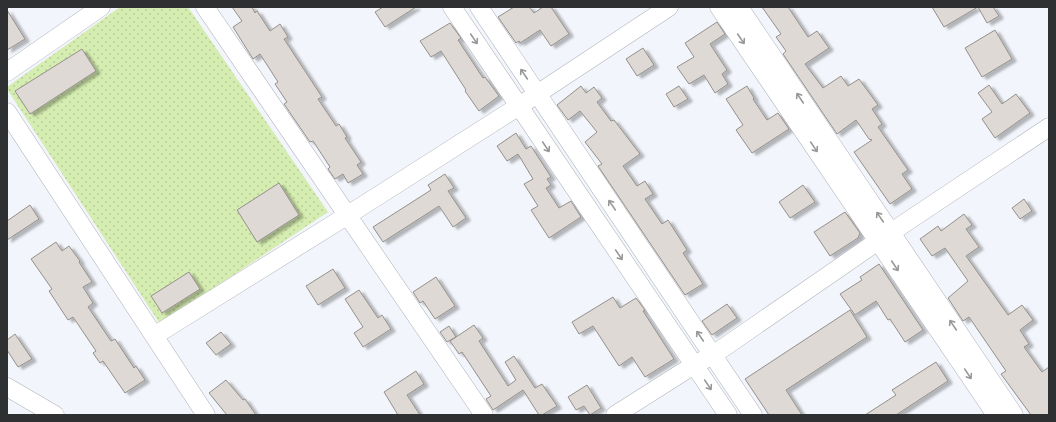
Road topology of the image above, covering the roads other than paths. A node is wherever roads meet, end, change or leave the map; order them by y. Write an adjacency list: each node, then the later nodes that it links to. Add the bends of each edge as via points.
1 (101, 7): 8 (street)
2 (205, 7): 13 (street)
3 (452, 7): 10 (street, one-way to 10)
4 (479, 7): 9 (street, one-way to 4)
5 (669, 7): 9 (street)
6 (719, 7): 14 (street, one-way to 14)
7 (738, 7): 14 (street, one-way to 7)
8 (7, 72)
9 (537, 93): 10 (street); 16 (street, one-way to 9)
10 (519, 106): 13 (street); 17 (street, one-way to 17)
11 (7, 112): 15 (street)
12 (1049, 127): 14 (street)
13 (348, 216): 15 (street); 21 (street)
14 (885, 237): 16 (street); 25 (street, one-way to 25); 26 (street, one-way to 14)
15 (154, 336): 20 (street)
16 (713, 355): 17 (street); 24 (street)
17 (694, 365): 22 (street); 23 (street, one-way to 23)
18 (7, 387): 19 (street)
19 (55, 415)
20 (206, 415)
21 (484, 415)
22 (615, 415)
23 (728, 415)
24 (753, 415)
25 (996, 415)
26 (1014, 415)

